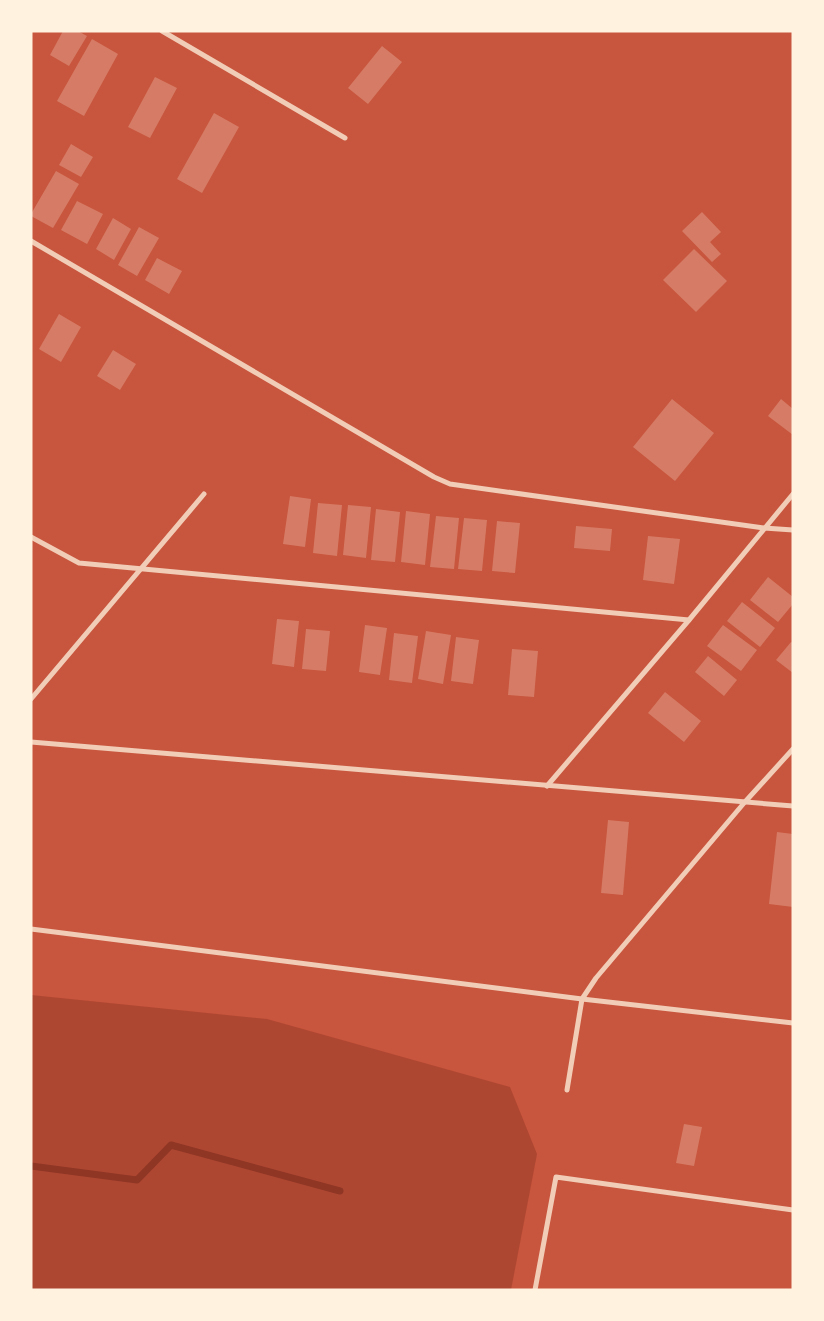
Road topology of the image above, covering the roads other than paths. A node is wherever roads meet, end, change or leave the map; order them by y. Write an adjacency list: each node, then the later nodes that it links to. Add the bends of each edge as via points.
1 (162, 31): 2 (street)
2 (345, 138)
3 (31, 241): 6 (street, via 450,484)
4 (204, 494): 9 (street)
5 (793, 494): 6 (street)
6 (764, 528): 7 (street); 10 (street)
7 (793, 530)
8 (31, 537): 9 (street, via 79,563)
9 (141, 568): 10 (street); 11 (street)
10 (689, 620): 14 (street)
11 (31, 699)
12 (31, 742): 14 (street)
13 (793, 749): 15 (street)
14 (547, 786): 15 (street)
15 (744, 803): 16 (street); 18 (street, via 596,978)
16 (793, 806)
17 (31, 930): 18 (street)
18 (582, 1000): 19 (street); 20 (street)
19 (793, 1023)
20 (567, 1090)
21 (793, 1210): 22 (street, via 556,1177)
22 (535, 1290)

